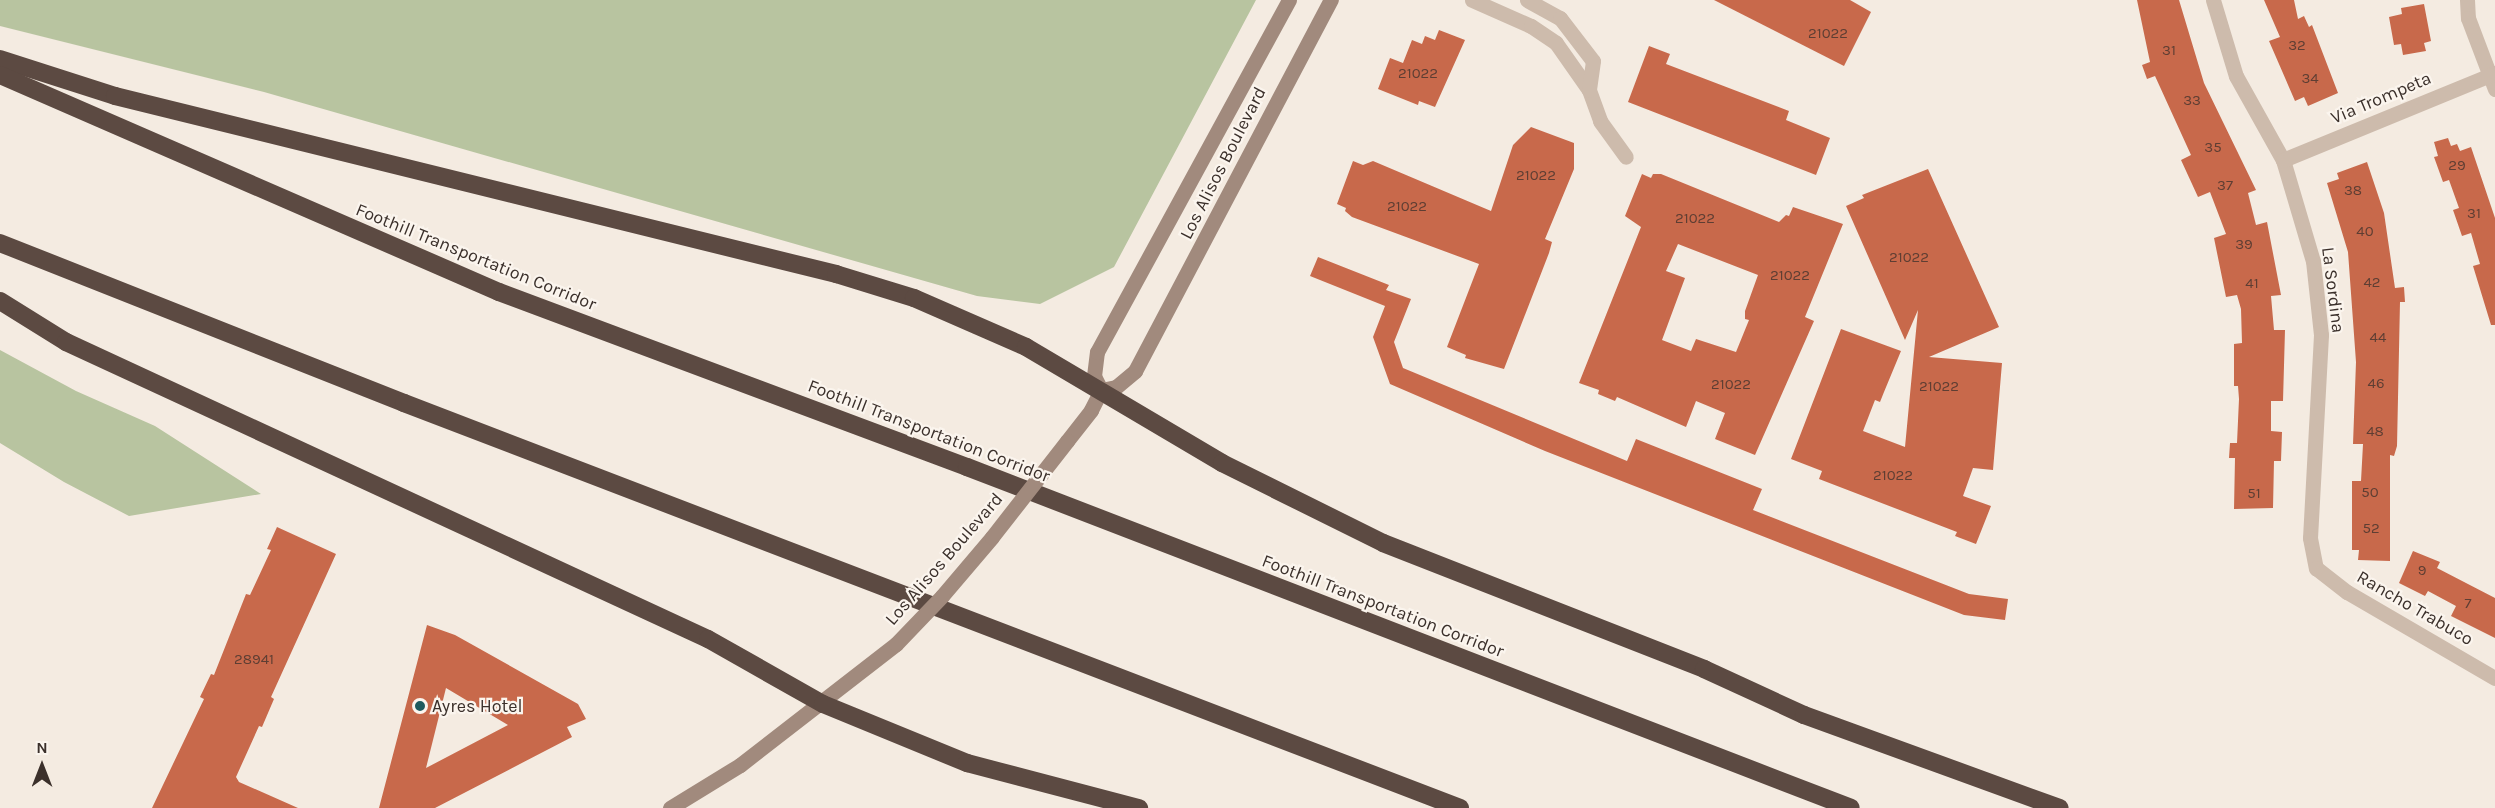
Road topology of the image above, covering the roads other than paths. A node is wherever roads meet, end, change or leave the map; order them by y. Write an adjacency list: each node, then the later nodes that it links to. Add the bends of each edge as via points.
1 (1289, 0): 16 (main road, Los Alisos Boulevard, via 1097,352 1094,376)
2 (1331, 0): 16 (main road, Los Alisos Boulevard, via 1135,372 1122,384)
3 (1472, 0): 11 (street, via 1531,26 1556,43)
4 (1527, 0): 11 (street, via 1560,18 1593,61)
5 (2213, 0): 13 (street, La Sordina, via 2236,76)
6 (2467, 0): 8 (street, via 2468,18)
7 (0, 59): 16 (highway, via 115,96 836,274 934,306 1026,347)
8 (2492, 73): 10 (street); 13 (street, Via Trompeta)
9 (0, 75): 23 (highway, Foothill Transportation Corridor, via 499,292 967,467)
10 (2495, 89)
11 (1589, 90): 12 (street, via 1600,121)
12 (1626, 157)
13 (2283, 160): 17 (street, La Sordina, via 2313,261 2321,336 2310,538)
14 (0, 243): 22 (highway, via 404,403)
15 (0, 301): 19 (highway, via 66,342 708,639)
16 (1101, 390): 19 (main road, Los Alisos Boulevard, bridge, via 1091,410 992,537 896,644); 24 (highway, via 1222,463 1383,543 1704,669 1804,715)
17 (2316, 568): 18 (street, Rancho Trabuco, via 2347,592)
18 (2495, 678)
19 (823, 704): 20 (main road, Los Alisos Boulevard, via 740,765); 21 (highway, via 967,763)
20 (670, 808)
21 (1139, 808)
22 (1460, 808)
23 (1851, 808)
24 (2061, 808)

